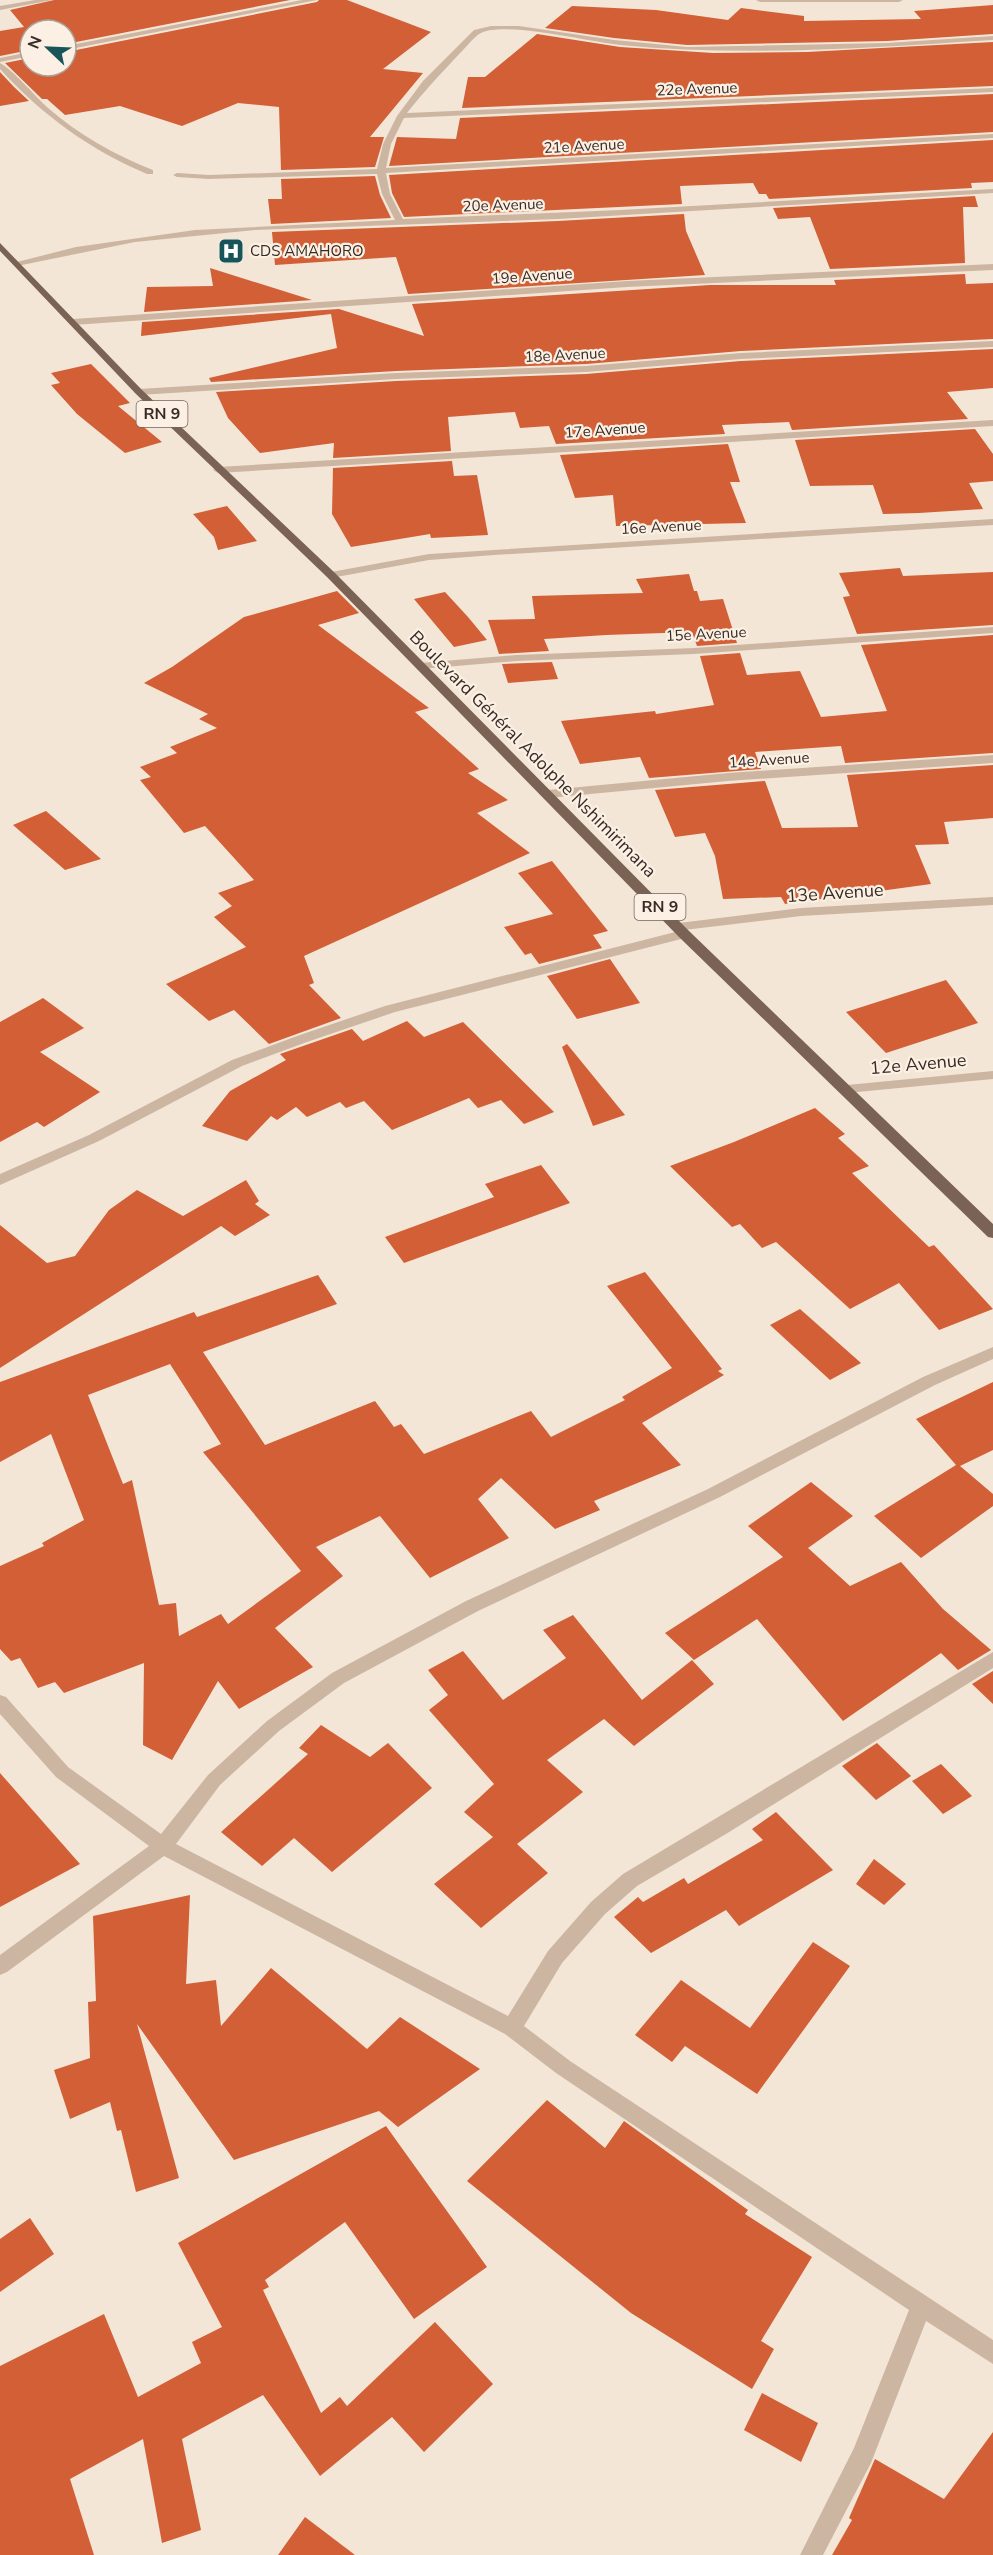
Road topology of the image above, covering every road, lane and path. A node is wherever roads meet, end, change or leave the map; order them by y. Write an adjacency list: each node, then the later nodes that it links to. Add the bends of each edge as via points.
1 (48, 0): 5 (street)
2 (313, 0): 7 (street)
3 (760, 0): 4 (street)
4 (898, 0)
5 (0, 8)
6 (993, 38): 12 (street, via 887,45 687,49 491,28 470,39 426,83)
7 (78, 46)
8 (18, 56): 9 (street)
9 (0, 60)
10 (0, 65): 15 (street, via 28,97 68,129 111,155)
11 (993, 90): 12 (street, 22e Avenue)
12 (401, 116): 14 (street, via 387,144)
13 (993, 136): 14 (street, 21e Avenue)
14 (381, 171): 16 (street, 21e Avenue); 18 (street, via 386,194)
15 (150, 172)
16 (177, 175)
17 (993, 191): 18 (street, 20e Avenue)
18 (401, 223): 20 (street, 20e Avenue, via 178,233 80,248)
19 (0, 246): 20 (main road, RN 9)
20 (17, 263): 22 (main road, RN 9)
21 (993, 267): 22 (street, 19e Avenue, via 627,284)
22 (73, 322): 24 (main road, RN 9)
23 (993, 344): 24 (street, 18e Avenue)
24 (139, 392): 26 (main road, RN 9)
25 (993, 423): 26 (street, 17e Avenue)
26 (218, 470): 28 (main road, RN 9)
27 (993, 522): 28 (street, 16e Avenue, via 429,557)
28 (331, 575): 30 (main road, Boulevard Général Adolphe Nshimirimana / RN 9)
29 (993, 630): 30 (street, 15e Avenue)
30 (420, 666): 32 (main road, Boulevard Général Adolphe Nshimirimana / RN 9)
31 (993, 759): 32 (street, 14e Avenue)
32 (548, 794): 34 (main road, Boulevard Général Adolphe Nshimirimana / RN 9)
33 (993, 901): 34 (street, 13e Avenue, via 801,912)
34 (682, 930): 36 (main road, Boulevard Général Adolphe Nshimirimana / RN 9); 37 (street, 13e Avenue, via 390,1009 302,1039 237,1064 94,1138)
35 (993, 1076): 36 (street, 12e Avenue)
36 (847, 1089): 38 (main road, Boulevard Général Adolphe Nshimirimana / RN 9)
37 (0, 1180)
38 (993, 1233)
39 (993, 1353): 42 (street, via 929,1381 714,1492 472,1606 338,1678 273,1726 214,1780)
40 (993, 1659): 44 (street, via 630,1880 598,1908 555,1958)
41 (0, 1702): 42 (street, via 62,1772)
42 (163, 1846): 43 (street); 44 (street)
43 (0, 1966)
44 (512, 2028): 45 (street, via 563,2067)
45 (921, 2306): 46 (street); 47 (street, via 863,2455)
46 (993, 2353)
47 (811, 2555)

